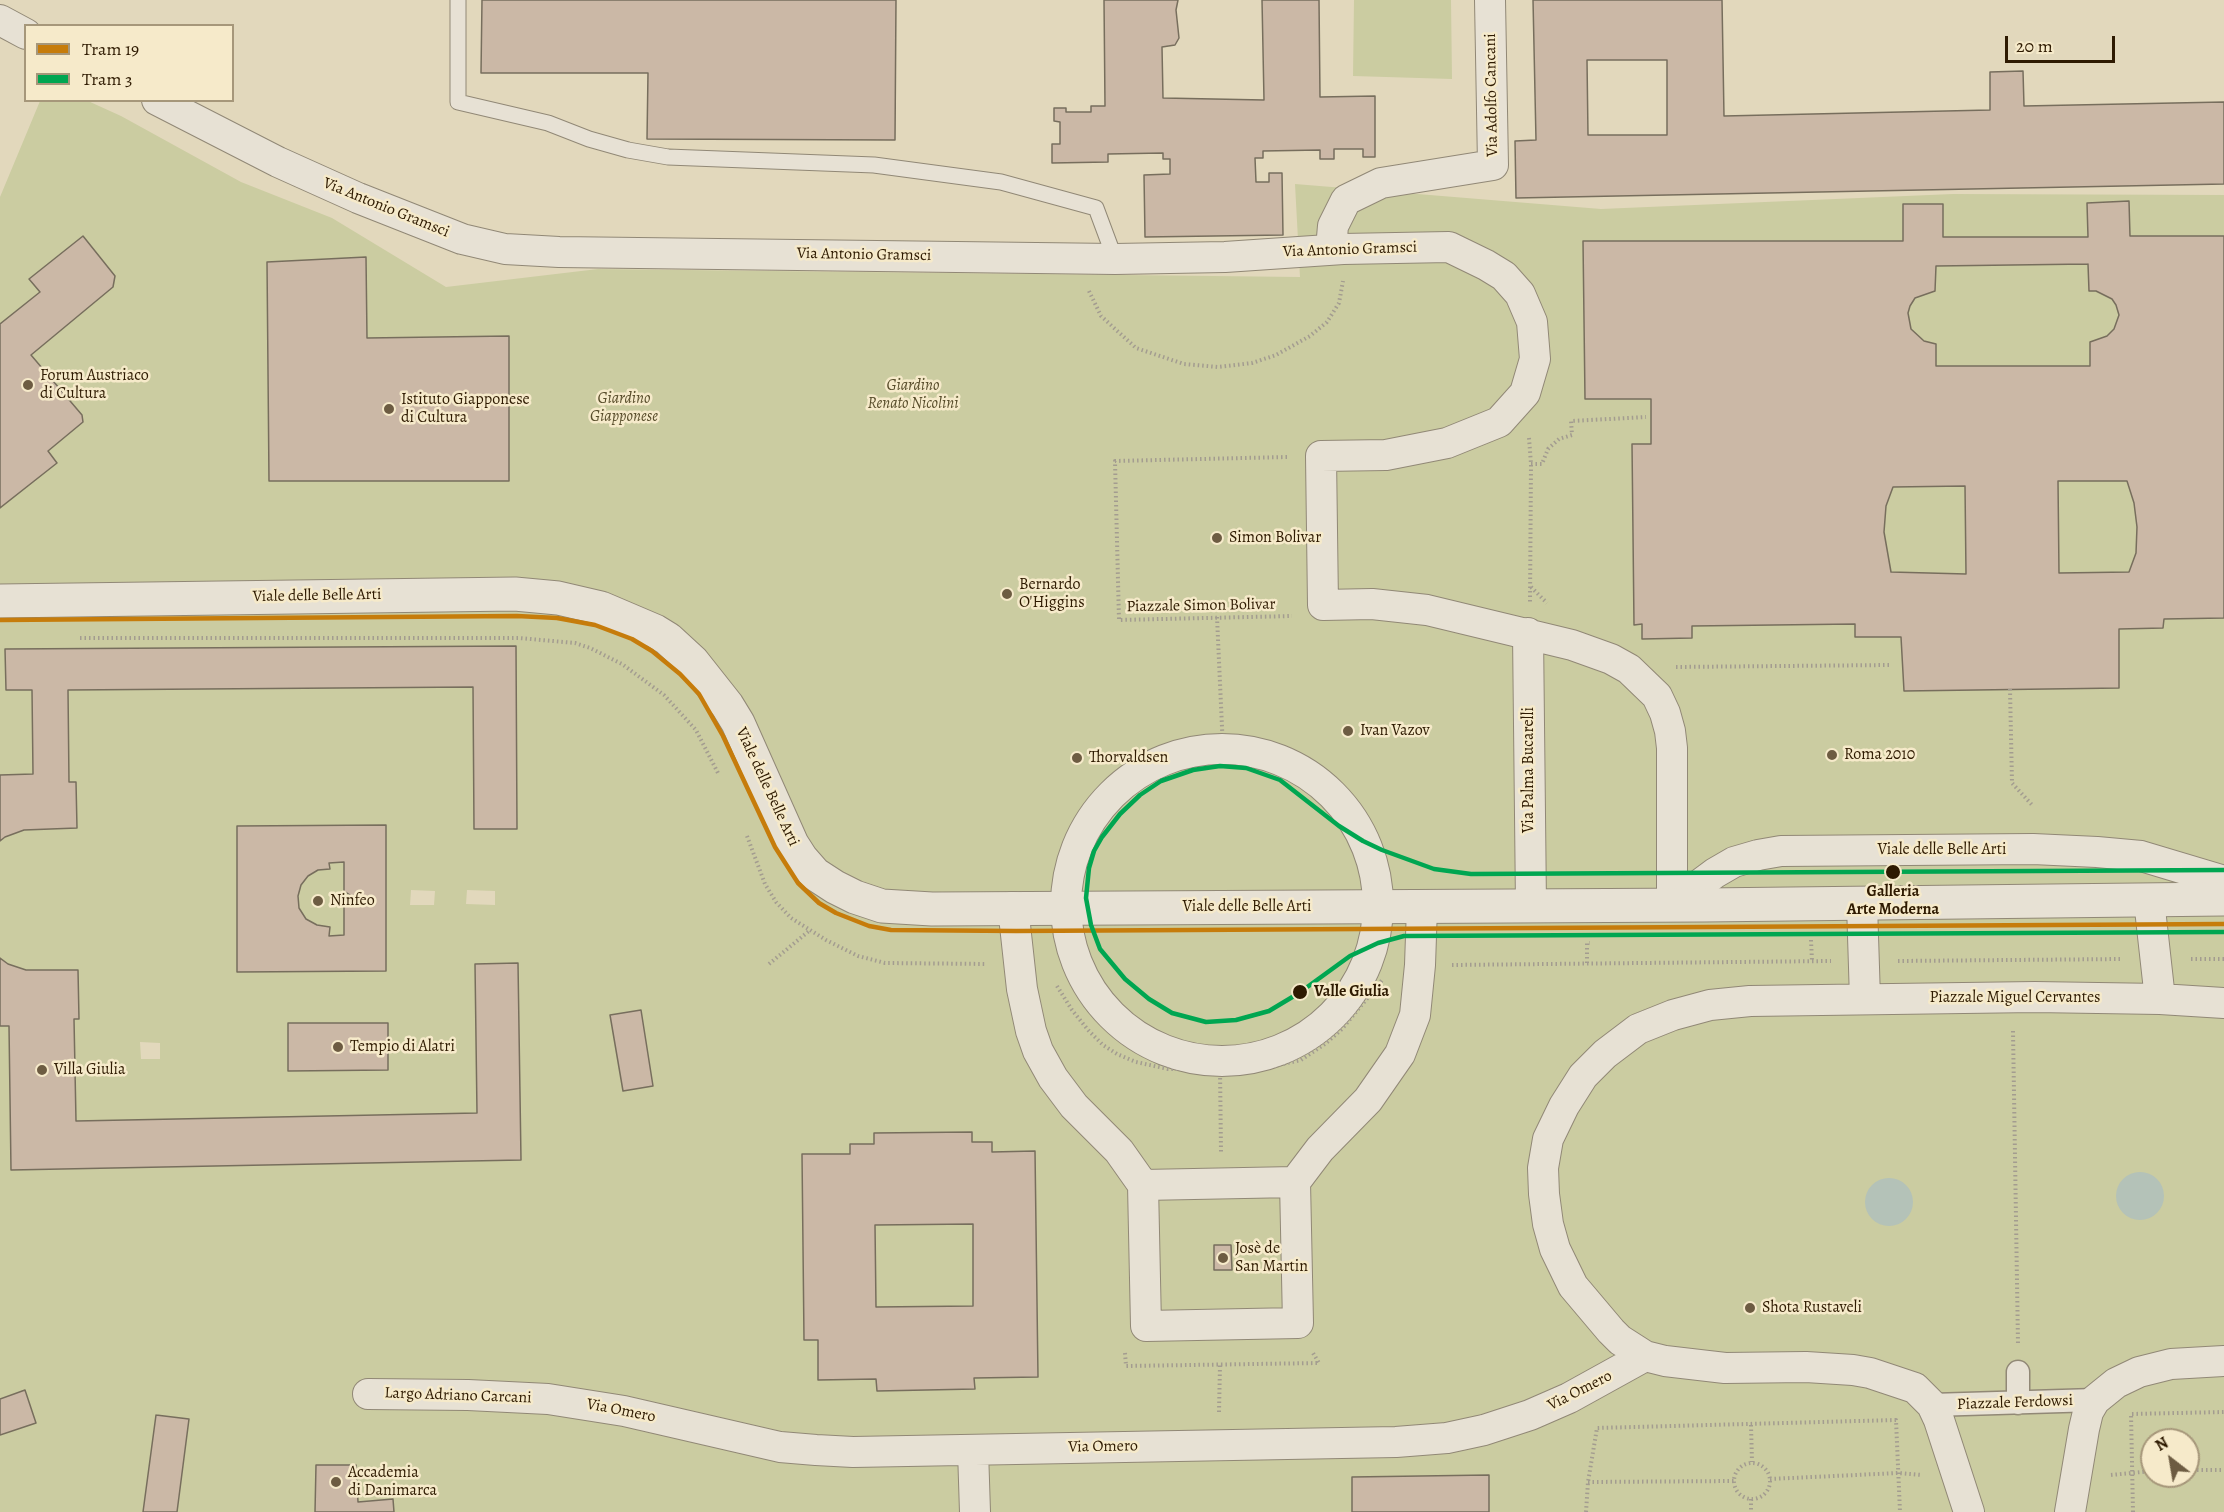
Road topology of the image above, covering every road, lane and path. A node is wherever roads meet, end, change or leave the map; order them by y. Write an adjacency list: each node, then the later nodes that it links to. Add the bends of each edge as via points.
1 (458, 0): 8 (lane, via 458,102 548,123 628,150 668,156 874,165 1001,182 1095,208)
2 (1490, 0): 6 (street, Via Adolfo Cancani, via 1492,165 1381,183 1346,200 1333,226)
3 (0, 20): 4 (street)
4 (24, 33)
5 (161, 102): 7 (street, Via Antonio Gramsci, via 311,178 391,212 491,247 559,252)
6 (1337, 249): 7 (path, via 1344,277 1339,303 1328,322 1276,355 1218,367 1184,364 1136,348 1101,316 1083,279); 8 (street, Via Antonio Gramsci); 10 (street, Via Antonio Gramsci, via 1449,247 1486,265 1504,276 1520,294 1532,322 1535,359 1526,393 1499,422 1447,442 1386,455)
7 (1083, 259): 8 (street, Via Antonio Gramsci)
8 (1116, 260)
9 (1646, 417): 13 (path, via 1571,421 1572,435 1559,439 1548,449 1542,464 1531,464 1531,587)
10 (1321, 456): 12 (street); 14 (path, Piazzale Simon Bolivar, via 1115,461 1119,620)
11 (0, 601): 31 (street, Viale delle Belle Arti, via 515,594 601,608 668,639 707,678 741,729 796,851 823,880 882,906)
12 (1323, 605): 14 (path, Piazzale Simon Bolivar, via 1304,615); 15 (street, via 1372,604 1427,610)
13 (1551, 607)
14 (1217, 617): 20 (path)
15 (1528, 633): 28 (street, via 1611,659 1629,669 1656,696 1665,713 1672,748); 30 (street, Via Palma Bucarelli)
16 (71, 638): 21 (path, via 519,638 575,643 622,664 664,695 696,730)
17 (1890, 665): 18 (path)
18 (1673, 667)
19 (2010, 689): 22 (path, via 2012,783)
20 (1223, 749): 32 (street, via 1198,750 1152,765 1111,795 1095,814 1073,858); 33 (street, via 1244,750 1282,761 1319,782 1334,796 1359,828 1370,854)
21 (721, 778)
22 (2033, 806)
23 (746, 832): 34 (path, via 770,893 783,912)
24 (2224, 881): 28 (street, Viale delle Belle Arti, via 2141,856 2097,852 1781,851 1734,862)
25 (2224, 899): 26 (street, Viale delle Belle Arti)
26 (2149, 900): 27 (street, Viale delle Belle Arti); 48 (street)
27 (1862, 904): 28 (street, Viale delle Belle Arti); 47 (street)
28 (1672, 905): 30 (street, Viale delle Belle Arti)
29 (1422, 906): 30 (street, Viale delle Belle Arti); 33 (street, Viale delle Belle Arti); 46 (street)
30 (1531, 906)
31 (1013, 907): 32 (street, Viale delle Belle Arti); 45 (street)
32 (1065, 907): 33 (street, Viale delle Belle Arti); 33 (street, via 1070,944 1078,966 1095,999 1112,1017 1130,1033 1174,1055 1222,1062 1270,1054 1291,1046 1332,1016 1362,978 1376,936)
33 (1379, 907)
34 (809, 931): 44 (path); 45 (path, via 858,956 885,963)
35 (1812, 940): 42 (path)
36 (1587, 943): 43 (path)
37 (2191, 958): 39 (path)
38 (2127, 959): 41 (path)
39 (2224, 959)
40 (1835, 961): 42 (path)
41 (1898, 961)
42 (1812, 962): 43 (path)
43 (1587, 963): 46 (path)
44 (769, 964)
45 (1019, 964): 51 (path, via 1044,965 1072,1010 1117,1054 1167,1068); 54 (street, via 1031,1031 1044,1064 1074,1106 1119,1151)
46 (1420, 965): 51 (path, via 1393,964 1342,1029 1301,1060); 52 (street, via 1414,1015 1400,1054 1368,1100 1320,1149)
47 (1865, 999): 48 (street, Piazzale Miguel Cervantes); 55 (street, via 1750,1000 1673,1015 1638,1029 1605,1054 1583,1077 1564,1106 1548,1139 1543,1168 1546,1214 1555,1249 1573,1286 1592,1309 1620,1340)
48 (2160, 999): 49 (street, Piazzale Miguel Cervantes)
49 (2224, 1003)
50 (2013, 1024): 60 (path)
51 (1220, 1069): 53 (path)
52 (1296, 1182): 53 (street); 54 (street, via 1298,1323 1146,1326)
53 (1221, 1183): 54 (street)
54 (1143, 1185)
55 (1646, 1356): 65 (street, via 1725,1368 1870,1372 1915,1388); 68 (street, Via Omero, via 1551,1406 1467,1434 1396,1442)
56 (2224, 1361): 63 (street, via 2171,1364 2139,1372 2116,1383)
57 (1319, 1364): 58 (path)
58 (1220, 1365): 59 (path); 68 (path)
59 (1126, 1366)
60 (2018, 1372): 64 (street)
61 (368, 1394): 62 (street, Largo Adriano Carcani)
62 (548, 1400): 69 (street, Via Omero, via 624,1411 780,1447 853,1452)
63 (2095, 1400): 64 (street, Piazzale Ferdowsi); 83 (street, Piazzale Ferdowsi, via 2084,1429)
64 (2018, 1403): 65 (street, Piazzale Ferdowsi)
65 (1932, 1405): 82 (street, Piazzale Ferdowsi)
66 (2224, 1412): 84 (path, via 2131,1414)
67 (1751, 1425): 70 (path); 73 (path, via 1896,1420); 76 (path, via 1597,1428)
68 (1219, 1445): 69 (street, Via Omero)
69 (973, 1449): 78 (street)
70 (1752, 1462): 74 (path, via 1762,1465); 75 (path, via 1737,1470)
71 (2200, 1470): 72 (path)
72 (2224, 1470)
73 (1898, 1473): 74 (path); 81 (path)
74 (1770, 1479): 77 (path, via 1763,1495)
75 (1734, 1481): 76 (path); 77 (path, via 1737,1491)
76 (1588, 1482): 79 (path)
77 (1751, 1499): 80 (path)
78 (975, 1512)
79 (1586, 1512)
80 (1751, 1512)
81 (1900, 1512)
82 (1969, 1512)
83 (2070, 1512)
84 (2133, 1512)

